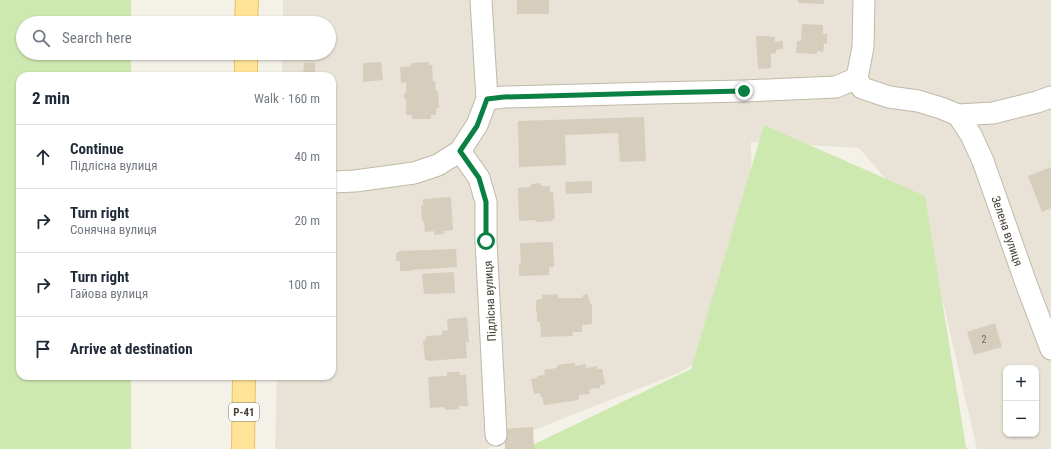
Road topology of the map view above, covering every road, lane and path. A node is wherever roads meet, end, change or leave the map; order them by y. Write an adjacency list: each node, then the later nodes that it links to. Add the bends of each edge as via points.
1 (247, 0): 4 (main road)
2 (482, 0): 9 (street)
3 (864, 0): 7 (street, via 863,47)
4 (246, 16)
5 (246, 60): 6 (main road)
6 (246, 72)
7 (857, 78): 9 (street, via 836,87); 10 (street, via 862,88 889,97 918,101)
8 (1051, 97): 10 (street, via 993,113)
9 (487, 99): 11 (street, via 477,126)
10 (958, 115): 13 (street, Зелена вулиця, via 983,160)
11 (460, 151): 12 (street, via 438,165 414,173); 15 (street, Підлісна вулиця, via 479,178 486,202)
12 (336, 182)
13 (1051, 349)
14 (244, 380): 16 (main road, Р-41)
15 (496, 435)
16 (243, 449)

